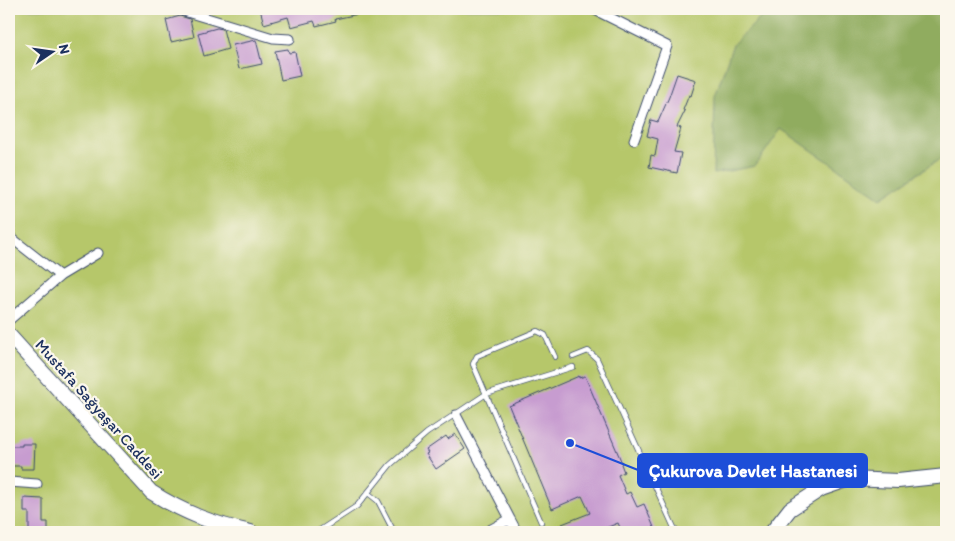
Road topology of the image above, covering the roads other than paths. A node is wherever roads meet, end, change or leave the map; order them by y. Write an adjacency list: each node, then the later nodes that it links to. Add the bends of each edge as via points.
1 (177, 9): 3 (street, via 273,38)
2 (594, 9): 4 (street, via 667,46)
3 (290, 39)
4 (634, 140)
5 (9, 236): 7 (street)
6 (98, 253): 7 (street)
7 (60, 276): 8 (street)
8 (9, 320)
9 (9, 335): 21 (street, Mustafa Sağyaşar Caddesi, via 150,492 176,508 210,522)
10 (554, 357): 13 (lane, via 545,335 537,332 477,356 473,364)
11 (573, 357): 26 (lane, via 588,351 597,359)
12 (573, 367): 13 (lane)
13 (486, 394): 14 (lane); 20 (lane)
14 (456, 415): 18 (lane, via 427,433 390,465); 19 (street)
15 (946, 476): 27 (street, via 898,481 850,479 821,489 790,509)
16 (9, 482): 17 (street)
17 (37, 484)
18 (368, 493): 22 (lane, via 357,506); 23 (lane, via 378,501)
19 (510, 519): 24 (street); 25 (street)
20 (541, 522)
21 (251, 532)
22 (317, 532)
23 (394, 532)
24 (486, 532)
25 (517, 532)
26 (676, 532)
27 (772, 532)

